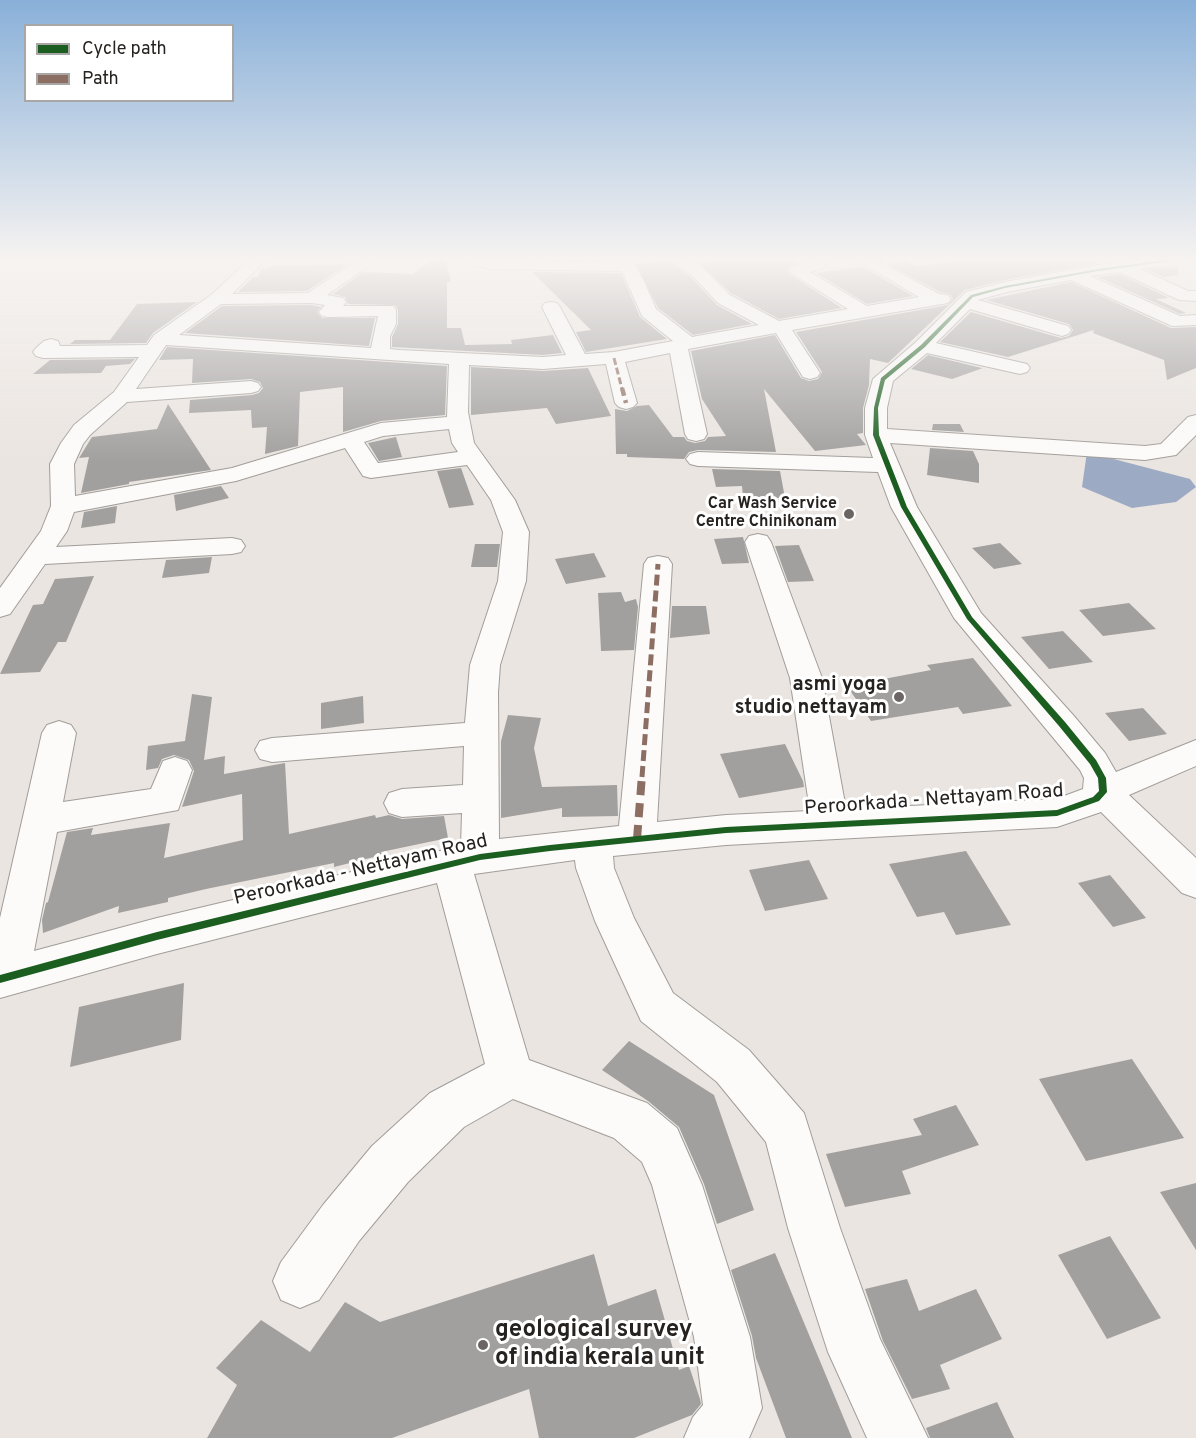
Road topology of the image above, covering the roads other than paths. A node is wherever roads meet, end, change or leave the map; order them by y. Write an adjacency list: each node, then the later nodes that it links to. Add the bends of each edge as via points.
1 (177, 327): 14 (street)
2 (236, 327): 10 (street)
3 (385, 327): 16 (street)
4 (561, 327): 19 (street)
5 (665, 327): 12 (street)
6 (773, 327): 12 (street)
7 (780, 327): 21 (street)
8 (937, 327): 15 (street)
9 (1052, 327): 11 (street)
10 (260, 328)
11 (1062, 330)
12 (683, 344): 17 (street); 27 (street)
13 (51, 345): 14 (street, via 43,352)
14 (157, 345): 16 (street); 23 (street)
15 (923, 345): 20 (street); 28 (street, via 883,379 876,408)
16 (380, 354): 18 (street)
17 (615, 358): 19 (street); 24 (street)
18 (459, 360): 19 (street); 25 (street)
19 (579, 362)
20 (1020, 368)
21 (810, 373)
22 (251, 387): 23 (street)
23 (121, 396): 33 (street, via 72,443 62,464)
24 (626, 403)
25 (458, 422): 29 (street, via 381,430); 30 (street, via 463,443)
26 (1196, 422): 28 (street, via 1168,450 1145,453)
27 (696, 434)
28 (876, 435): 32 (street)
29 (350, 438): 30 (street, via 371,471); 33 (street, via 236,474)
30 (473, 458): 40 (street, via 503,500 516,532 512,581 485,665)
31 (698, 459): 32 (street)
32 (886, 465): 44 (street, via 903,507 969,618 1093,762 1102,777)
33 (63, 506): 36 (street)
34 (758, 542): 48 (street, via 806,678)
35 (232, 546): 36 (street)
36 (39, 556): 38 (street)
37 (658, 564): 49 (street)
38 (3, 598)
39 (59, 733): 47 (street)
40 (482, 733): 41 (street); 45 (street)
41 (272, 750)
42 (1196, 752): 44 (street, Peroorkada - Nettayam Road)
43 (175, 770): 47 (street, via 165,800)
44 (1103, 792): 48 (street, Peroorkada - Nettayam Road, via 1084,805 1057,813); 51 (street)
45 (481, 798): 46 (street); 50 (street)
46 (402, 803)
47 (41, 820): 52 (street)
48 (831, 825): 49 (street, Peroorkada - Nettayam Road)
49 (615, 841): 50 (street, Peroorkada - Nettayam Road); 56 (street, via 595,868 615,921 657,1006 733,1066 787,1130 855,1352)
50 (466, 861): 52 (street, Peroorkada - Nettayam Road, via 157,936); 53 (street)
51 (1196, 882)
52 (4, 978)
53 (511, 1076): 54 (street, via 447,1110 390,1164); 55 (street, via 630,1120 660,1145 677,1185 722,1338 733,1408)
54 (300, 1281)
55 (714, 1438)
56 (898, 1438)

